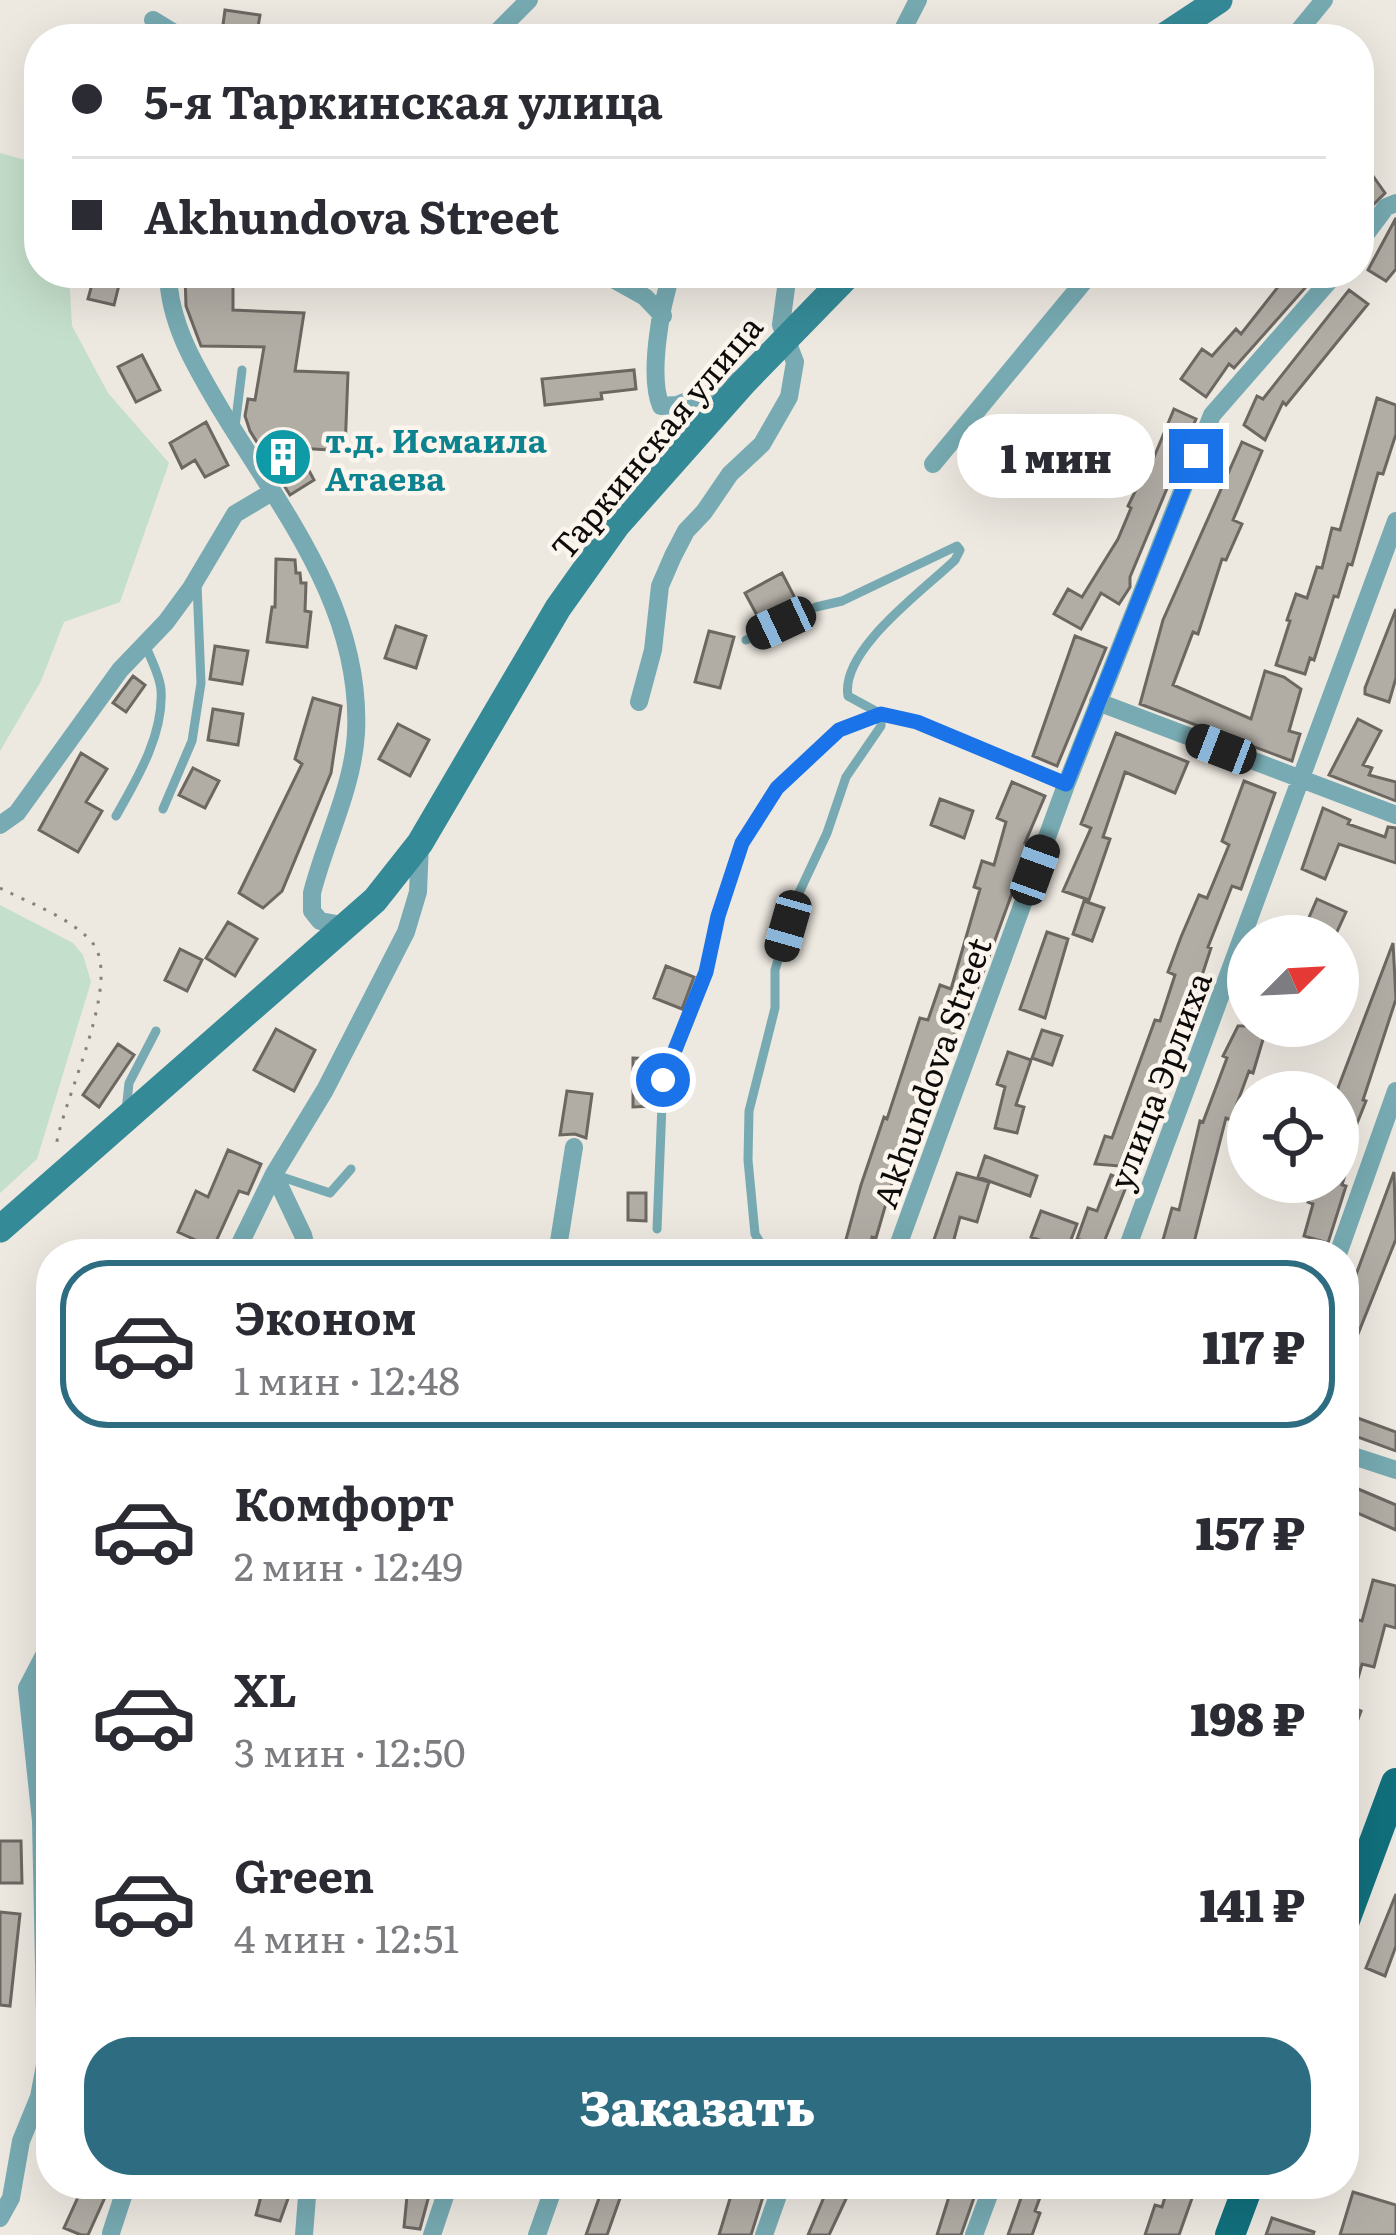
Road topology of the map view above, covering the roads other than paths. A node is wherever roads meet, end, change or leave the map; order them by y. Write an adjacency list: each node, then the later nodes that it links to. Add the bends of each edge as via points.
1 (529, 0): 6 (street)
2 (1219, 0): 7 (street)
3 (1324, 0): 8 (street)
4 (153, 20): 5 (street)
5 (160, 24)
6 (505, 24)
7 (1183, 24)
8 (1304, 24)
9 (1396, 203): 10 (street)
10 (1374, 223)
11 (168, 288): 21 (street, via 180,334)
12 (629, 288): 18 (street)
13 (669, 288): 18 (street)
14 (786, 288): 28 (street, via 781,325 795,362 789,397 673,556)
15 (833, 288): 20 (street, Таркинская улица)
16 (1079, 288): 22 (street)
17 (1323, 288): 29 (street, Akhundova Street, via 1212,415)
18 (663, 316): 20 (street, via 655,392 661,406 739,377)
19 (242, 370): 21 (lane)
20 (744, 382): 37 (street, Таркинская улица, via 617,525 570,591)
21 (235, 432): 23 (street)
22 (933, 464)
23 (272, 492): 25 (street, via 235,514); 38 (street, via 334,598 350,653 356,734 312,893 320,921)
24 (1396, 521): 31 (street, улица Эрлиха)
25 (197, 579): 27 (street); 33 (lane, via 201,683 192,741)
26 (746, 640): 30 (lane, via 957,546 955,560 872,638 850,670 848,696)
27 (145, 644): 35 (lane, via 161,687 157,725); 36 (street, via 17,813)
28 (639, 702)
29 (1098, 702): 31 (street); 32 (street, Akhundova Street)
30 (881, 714): 32 (lane); 46 (lane, via 839,730 777,788 742,843 706,972 663,1080); 50 (lane, via 846,777 775,970 775,1008 749,1112)
31 (1303, 780): 34 (street); 52 (street, улица Эрлиха)
32 (1066, 784): 51 (street, Akhundova Street)
33 (163, 809)
34 (1396, 815)
35 (116, 816)
36 (0, 824)
37 (420, 843): 38 (street, Таркинская улица); 44 (street, via 406,932)
38 (348, 926): 41 (street, Таркинская улица)
39 (156, 1031): 41 (lane, via 129,1083)
40 (1396, 1091): 53 (street)
41 (126, 1117): 45 (street, Таркинская улица)
42 (574, 1147): 49 (street)
43 (351, 1169): 44 (lane, via 330,1193)
44 (274, 1174): 47 (street); 48 (street)
45 (0, 1229)
46 (657, 1229)
47 (242, 1239)
48 (302, 1239)
49 (559, 1239)
50 (756, 1239)
51 (900, 1239)
52 (1131, 1239)
53 (1342, 1239)
54 (1359, 1458): 55 (street)
55 (1396, 1470)
56 (36, 1671): 57 (street, via 27,1688)
57 (36, 1774)
58 (1396, 1783): 61 (main road)
59 (1396, 1792): 60 (main road)
60 (1390, 1832): 62 (main road)
61 (1359, 1885)
62 (1359, 1896)
63 (36, 2105): 71 (street)
64 (122, 2199): 72 (street)
65 (307, 2199): 73 (street)
66 (443, 2199): 74 (street)
67 (550, 2199): 75 (street)
68 (777, 2199): 76 (street)
69 (987, 2199): 77 (street)
70 (1242, 2199): 78 (main road)
71 (0, 2218)
72 (111, 2233)
73 (304, 2235)
74 (432, 2235)
75 (537, 2235)
76 (764, 2235)
77 (974, 2235)
78 (1229, 2235)

